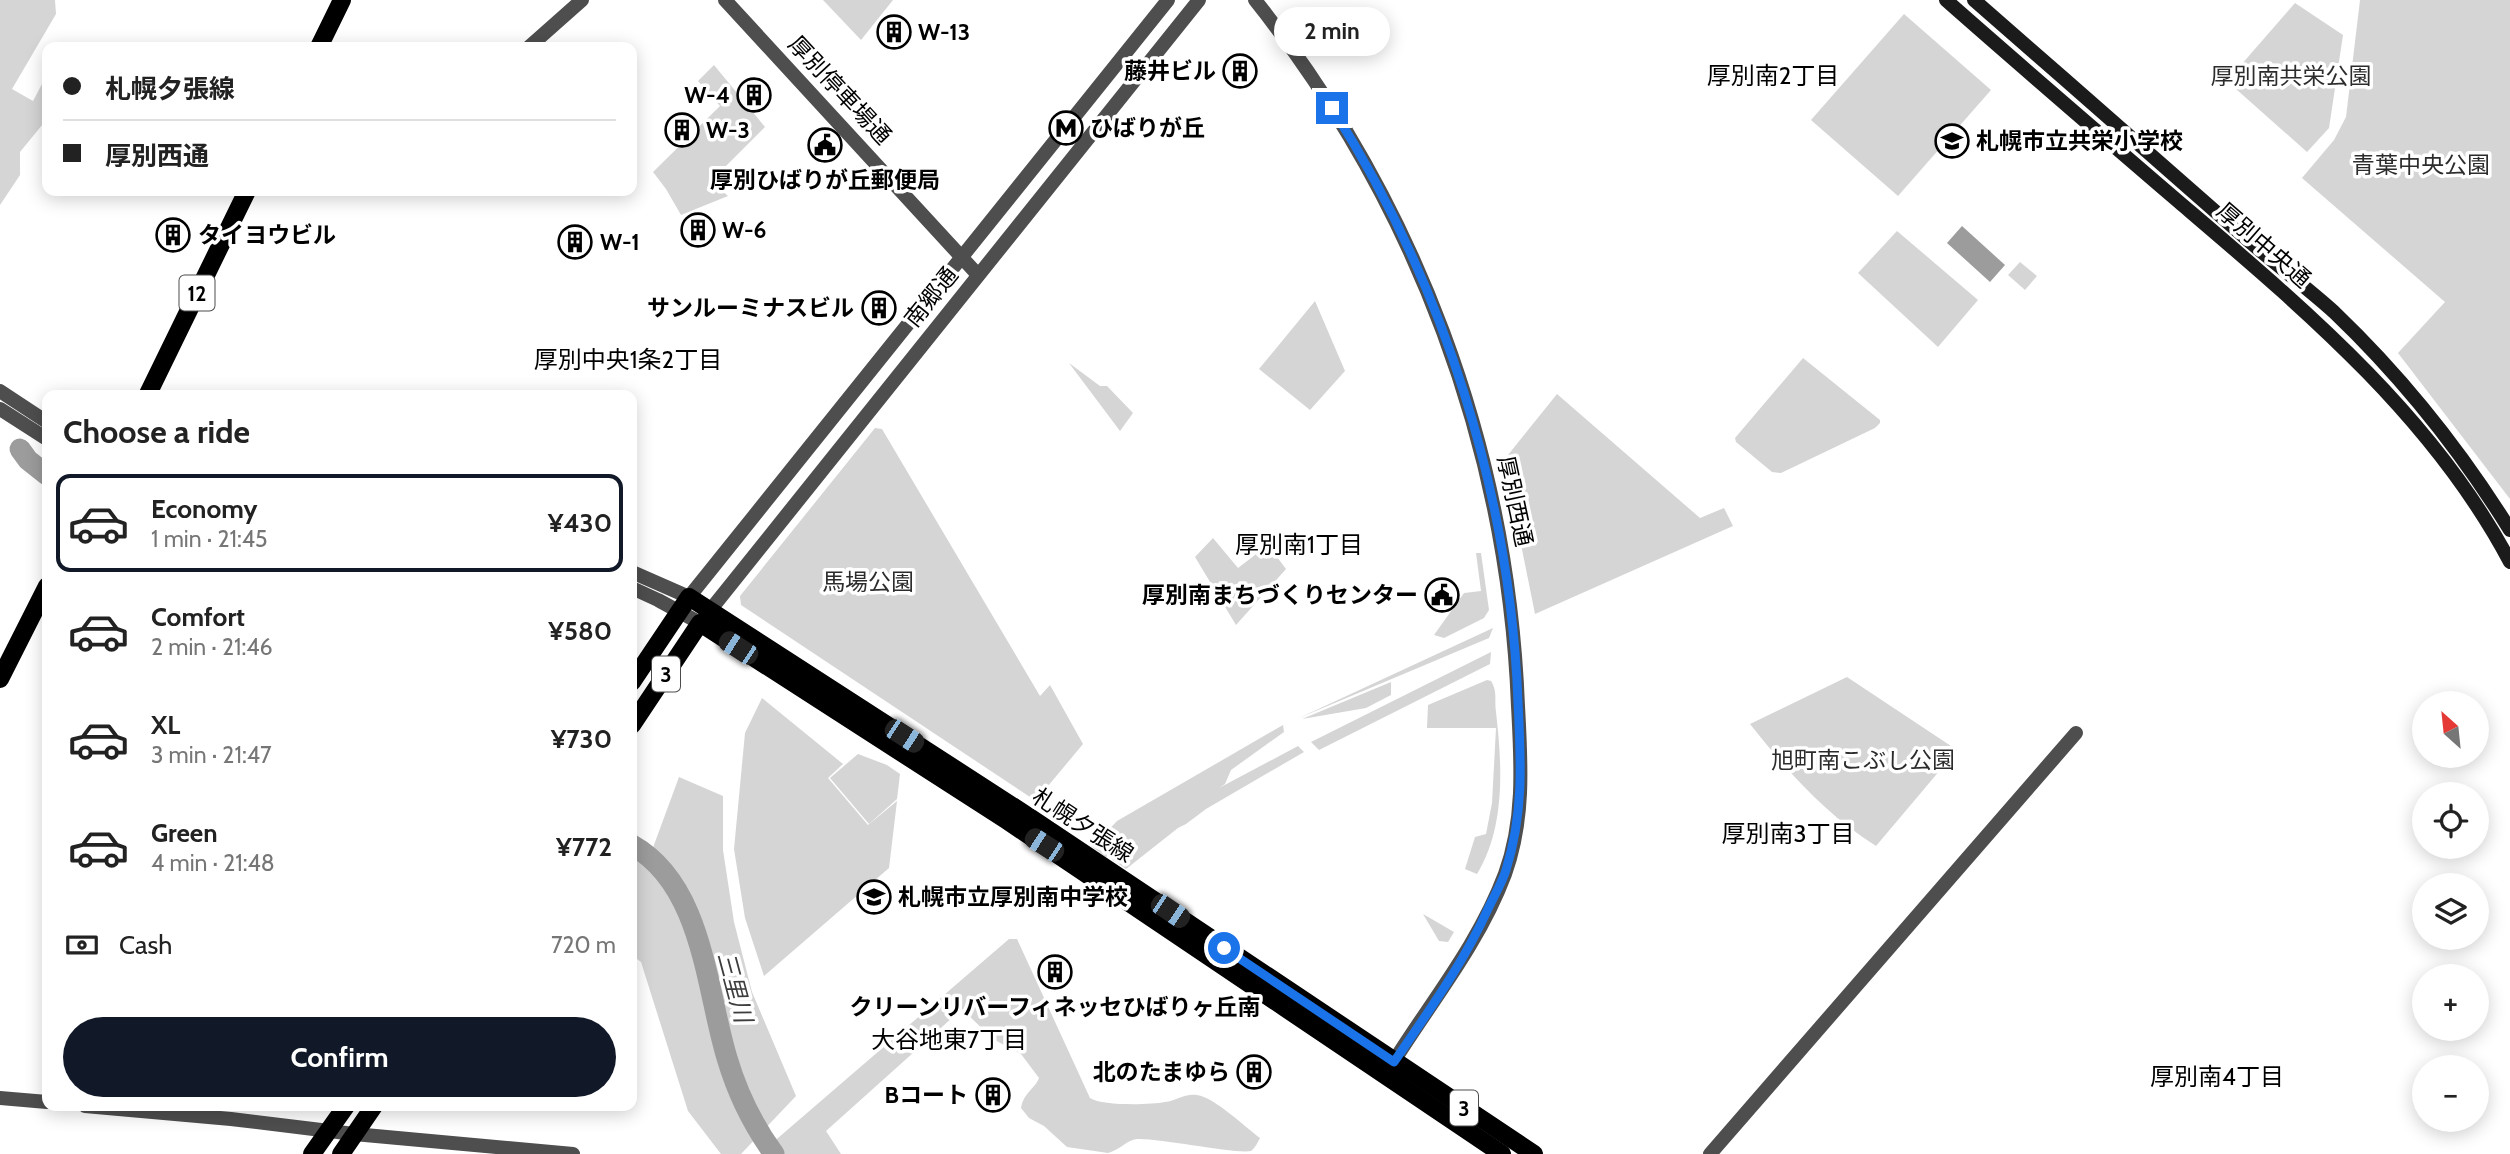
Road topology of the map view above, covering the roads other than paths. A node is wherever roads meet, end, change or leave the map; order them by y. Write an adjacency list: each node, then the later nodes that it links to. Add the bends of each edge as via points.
1 (342, 0): 9 (main road)
2 (582, 0): 10 (street)
3 (725, 0): 12 (street, 厚別停車場通)
4 (1168, 0): 12 (street, 南郷通)
5 (1199, 0): 13 (street, 南郷通)
6 (1255, 0): 30 (street, 厚別西通, via 1343,125 1399,229 1454,365 1485,462 1504,555 1516,653 1522,771 1518,821 1505,873 1470,948)
7 (1946, 0): 20 (main road, 厚別中央通, via 2321,326 2389,395 2442,459)
8 (1974, 0): 19 (main road, 厚別中央通, via 2333,311 2386,364 2433,421)
9 (321, 42)
10 (535, 42)
11 (245, 196): 14 (main road, 12)
12 (962, 257): 13 (street, 厚別停車場通); 24 (street, 南郷通)
13 (978, 275): 25 (street, 南郷通)
14 (150, 390)
15 (0, 391): 17 (street)
16 (0, 409): 18 (street)
17 (42, 419)
18 (42, 436)
19 (2510, 530)
20 (2510, 562)
21 (637, 575): 24 (street)
22 (637, 590): 24 (street)
23 (42, 596): 27 (main road)
24 (684, 604): 25 (main road, 札幌夕張線 / 3); 26 (main road, 3)
25 (705, 616): 28 (main road, 3); 30 (main road, 札幌夕張線 / 3, via 1031,818)
26 (637, 674)
27 (0, 680)
28 (637, 718)
29 (2076, 733): 43 (street)
30 (1390, 1069): 41 (main road, 札幌夕張線 / 3); 42 (main road, 札幌夕張線 / 3)
31 (0, 1098): 32 (street)
32 (42, 1102)
33 (141, 1111): 36 (street)
34 (343, 1111): 36 (main road)
35 (371, 1111): 37 (main road)
36 (328, 1132): 37 (street); 38 (main road)
37 (354, 1135): 39 (main road); 40 (street)
38 (312, 1154)
39 (341, 1154)
40 (573, 1154)
41 (1502, 1154)
42 (1534, 1154)
43 (1710, 1154)

